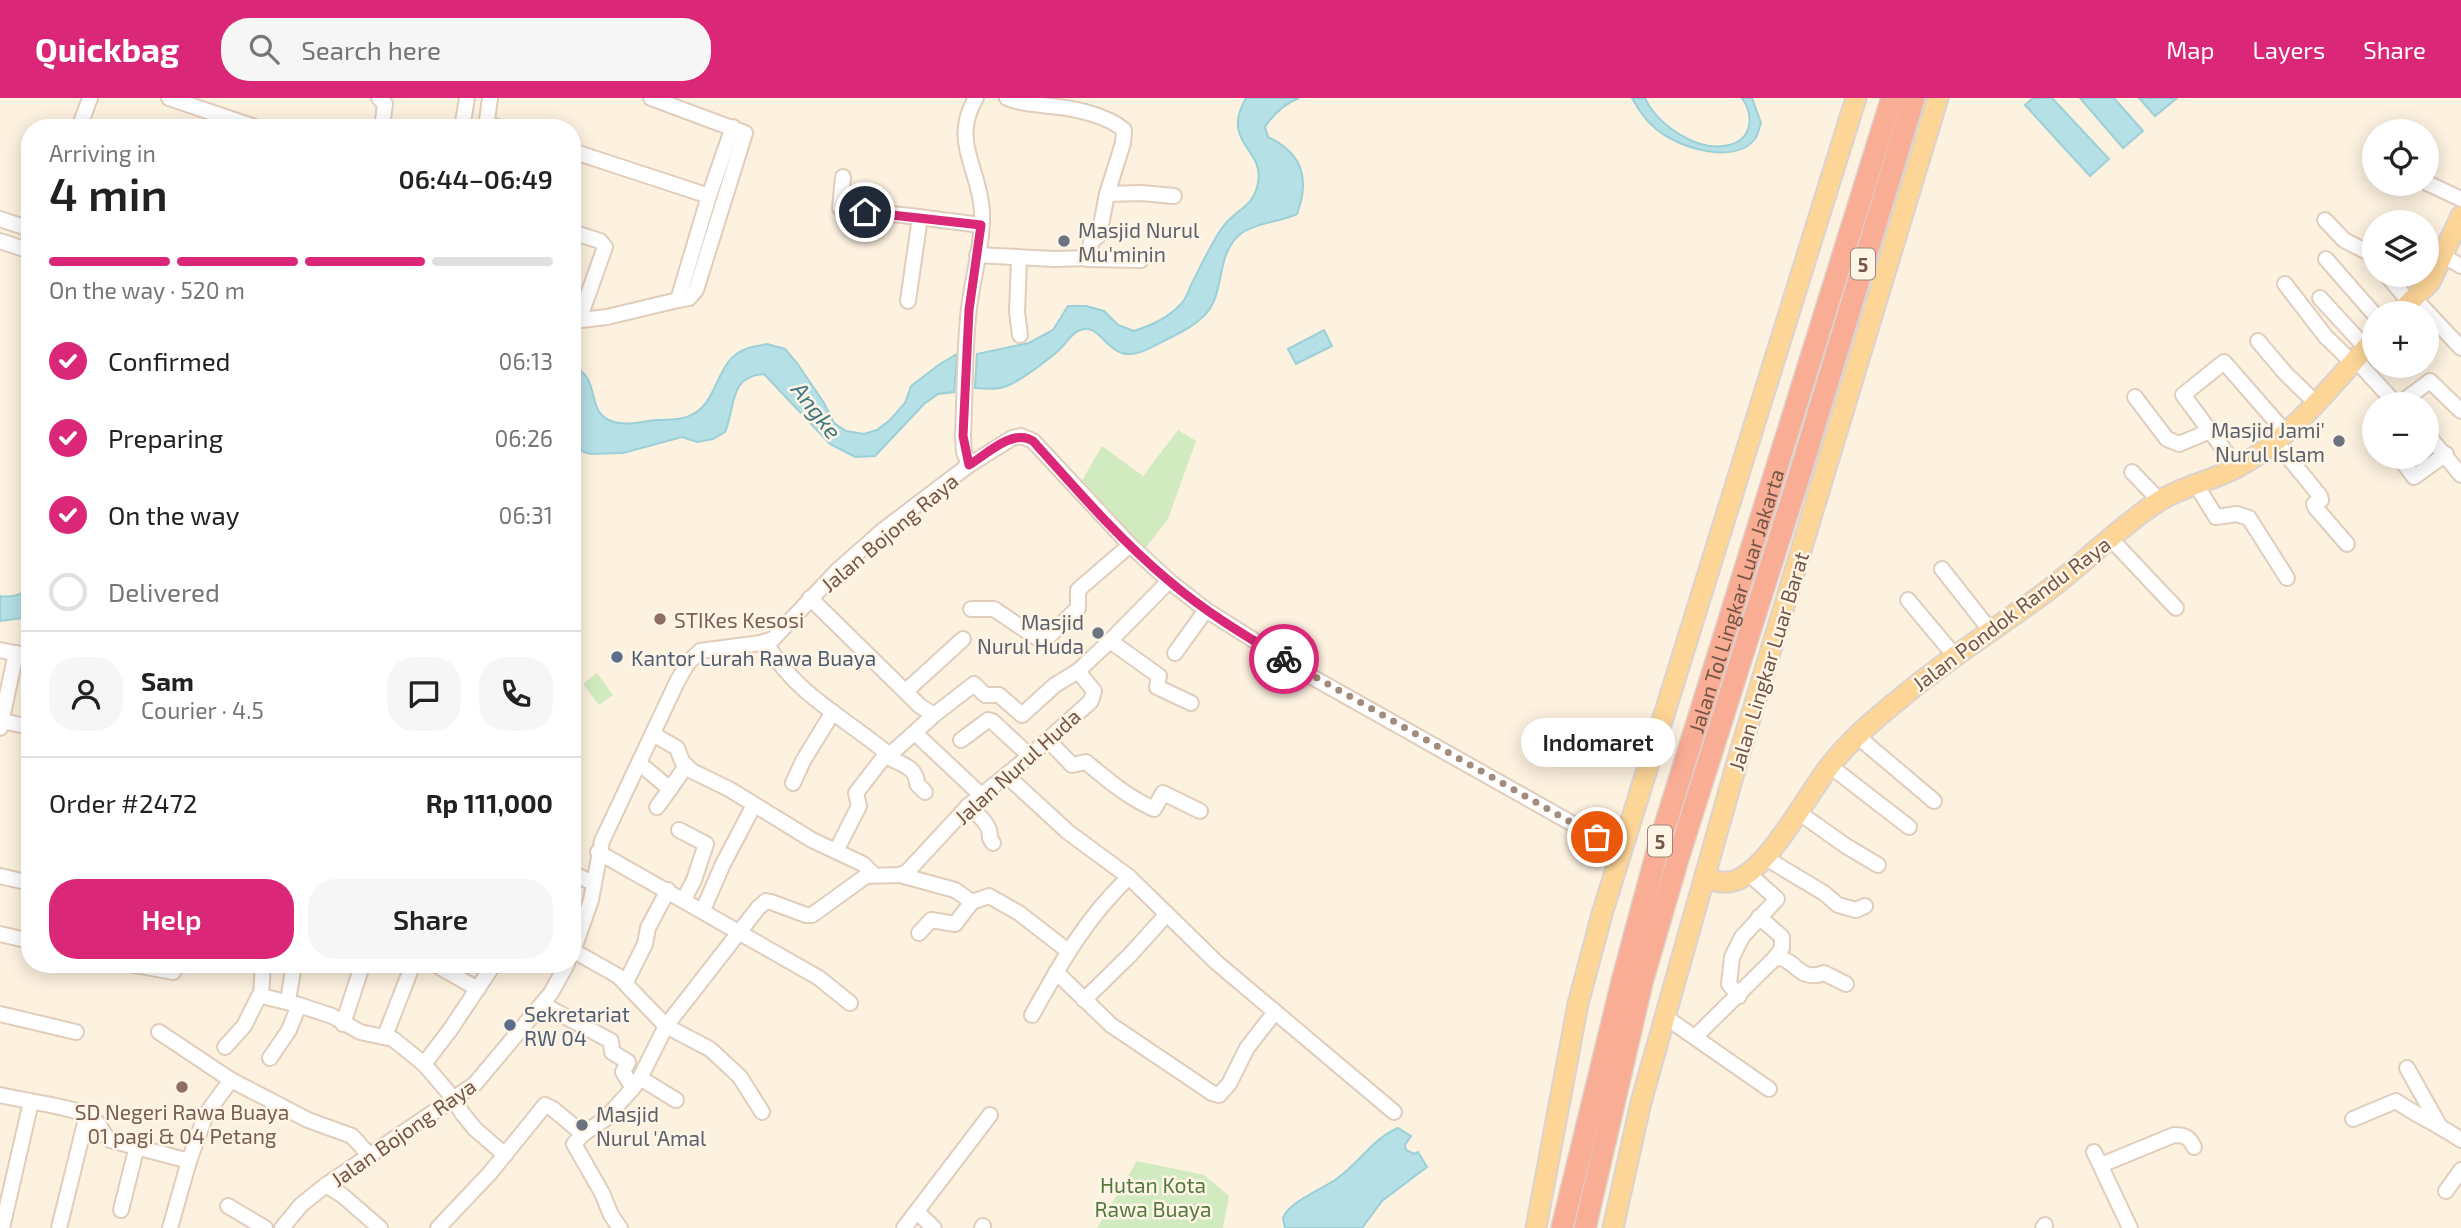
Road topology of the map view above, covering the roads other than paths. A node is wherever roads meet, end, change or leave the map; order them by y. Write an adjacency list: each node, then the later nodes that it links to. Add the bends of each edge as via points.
1 (90, 98): 13 (street)
2 (169, 98): 14 (street)
3 (379, 98): 15 (street, via 385,104)
4 (467, 98): 16 (street)
5 (490, 98): 17 (street)
6 (651, 98): 18 (street)
7 (1007, 98): 22 (street, via 1066,108 1122,128 1123,143)
8 (1856, 98): 125 (main road)
9 (1892, 98): 223 (highway, Jalan Tol Lingkar Luar Jakarta / 5, via 1658,848)
10 (1914, 98): 224 (highway, Jalan Tol Lingkar Luar Jakarta / 5, via 1679,855 1643,982)
11 (1938, 98): 135 (main road, Jalan Lingkar Luar Barat)
12 (974, 99): 30 (street, via 966,117 964,142 980,200)
13 (82, 119)
14 (231, 119)
15 (383, 119)
16 (464, 119)
17 (491, 119)
18 (733, 127): 23 (street); 45 (street, via 744,133 740,152 696,290 689,298)
19 (581, 154): 23 (street)
20 (843, 177): 27 (street, via 841,210)
21 (2439, 189): 25 (street)
22 (1107, 194): 24 (street); 39 (street, via 1099,235 1092,240)
23 (709, 196): 45 (street)
24 (1174, 196)
25 (2461, 199)
26 (2461, 216): 37 (main road)
27 (920, 217): 30 (street); 46 (street)
28 (0, 219): 31 (street)
29 (2325, 220): 35 (street, via 2344,240)
30 (981, 225): 36 (street)
31 (21, 226)
32 (581, 235): 49 (street, via 605,247)
33 (0, 241): 34 (street)
34 (21, 248)
35 (2362, 249)
36 (977, 255): 38 (street); 65 (street, via 969,310 963,436)
37 (2443, 256): 42 (street); 48 (main road, via 2430,282)
38 (1019, 258): 39 (street); 52 (street)
39 (1087, 259): 41 (street)
40 (2326, 259): 47 (street)
41 (1141, 260)
42 (2461, 266)
43 (2285, 284): 55 (street, via 2326,337)
44 (2320, 298): 55 (street)
45 (678, 300): 50 (street)
46 (908, 301)
47 (2363, 301)
48 (2412, 301)
49 (581, 307)
50 (581, 320)
51 (2439, 330): 54 (street)
52 (1020, 335)
53 (2258, 341): 58 (street)
54 (2461, 348)
55 (2362, 352): 58 (main road, Jalan Pondok Randu Raya)
56 (2415, 392): 59 (street, via 2430,381)
57 (2135, 397): 60 (street, via 2174,443)
58 (2316, 403): 61 (main road, Jalan Pondok Randu Raya)
59 (2461, 411)
60 (2210, 431): 61 (street, via 2183,395 2225,362); 66 (street)
61 (2281, 437): 66 (main road, Jalan Pondok Randu Raya); 74 (street, via 2320,496 2315,507)
62 (2439, 447): 63 (street)
63 (2446, 454): 64 (street); 70 (street)
64 (2439, 459)
65 (969, 465): 75 (street, Jalan Bojong Raya, via 1012,438 1027,437); 79 (street, Jalan Bojong Raya, via 882,531)
66 (2237, 467): 71 (main road, Jalan Pondok Randu Raya)
67 (2408, 469): 68 (street, via 2414,477)
68 (2425, 469)
69 (2133, 472): 72 (street)
70 (2461, 475)
71 (2195, 483): 72 (main road, Jalan Pondok Randu Raya); 77 (street, via 2216,517 2237,514 2252,521)
72 (2160, 501): 73 (main road, Jalan Pondok Randu Raya)
73 (2110, 538): 81 (street); 84 (main road, Jalan Pondok Randu Raya, via 2043,595)
74 (2347, 544)
75 (1130, 545): 78 (street, Jalan Bojong Raya); 82 (street, via 1078,590 1079,607 1047,638 1037,638 994,609)
76 (1942, 569): 84 (street)
77 (2287, 578)
78 (1169, 581): 83 (street, Jalan Bojong Raya); 86 (street)
79 (810, 598): 87 (street, Jalan Bojong Raya); 94 (street)
80 (1908, 600): 91 (street)
81 (2176, 608)
82 (971, 609)
83 (1206, 610): 89 (street); 125 (street, Jalan Bojong Raya, via 1312,677)
84 (1990, 630): 91 (main road, Jalan Pondok Randu Raya)
85 (963, 639): 94 (street)
86 (1111, 641): 93 (street); 95 (street, via 1159,676 1157,687)
87 (766, 642): 96 (street, via 787,674); 101 (street, Jalan Bojong Raya, via 700,651 687,664)
88 (0, 650): 90 (street)
89 (1175, 653)
90 (21, 654)
91 (1954, 655): 102 (main road, Jalan Pondok Randu Raya)
92 (21, 660): 98 (street)
93 (1077, 671): 97 (street, via 1022,715 999,695 985,695 974,684); 104 (street, Jalan Nurul Huda, via 1094,697)
94 (906, 691): 97 (street)
95 (1191, 703)
96 (833, 712): 105 (street); 111 (street)
97 (934, 715): 100 (street)
98 (1, 724): 99 (street)
99 (21, 726)
100 (915, 733): 105 (street); 114 (street)
101 (653, 734): 107 (street, Jalan Bojong Raya); 108 (street, via 677,748)
102 (1857, 736): 109 (main road, Jalan Pondok Randu Raya); 115 (street)
103 (961, 740): 106 (street, via 988,720)
104 (1048, 740): 106 (street, Jalan Nurul Huda); 119 (street, via 1071,764 1086,762 1139,802 1154,809 1163,793)
105 (887, 755): 113 (street, via 912,769); 124 (street, via 856,793 859,806)
106 (1030, 756): 110 (street, Jalan Nurul Huda)
107 (639, 763): 112 (street); 126 (street, Jalan Bojong Raya)
108 (687, 766): 112 (street); 116 (street)
109 (1830, 766): 120 (main road, Jalan Pondok Randu Raya); 121 (street)
110 (1006, 775): 114 (street, Jalan Nurul Huda); 134 (street, via 1068,832)
111 (793, 783)
112 (670, 789): 118 (street)
113 (925, 792)
114 (981, 794): 117 (street, Jalan Nurul Huda)
115 (1934, 801)
116 (754, 806): 124 (street); 142 (street)
117 (968, 806): 123 (street, via 982,819); 131 (street, Jalan Nurul Huda)
118 (657, 807)
119 (1200, 811)
120 (1798, 812): 127 (main road, Jalan Pondok Randu Raya); 128 (street)
121 (1909, 827)
122 (679, 830): 139 (street, via 706,844)
123 (993, 843)
124 (836, 851): 130 (street)
125 (1621, 851): 222 (main road, via 1578,1004)
126 (598, 852): 137 (street, Jalan Bojong Raya); 138 (street)
127 (1765, 857): 129 (main road, Jalan Pondok Randu Raya); 141 (street, via 1838,905 1856,910)
128 (1878, 865)
129 (1748, 873): 135 (main road, via 1726,883); 144 (street, via 1777,899)
130 (877, 874): 131 (street); 146 (street, via 859,880 813,915 766,901)
131 (900, 875): 140 (street, via 955,891)
132 (0, 876): 136 (street)
133 (581, 877): 137 (street)
134 (1129, 877): 143 (street); 150 (street, via 1105,900)
135 (1705, 878): 173 (main road, Jalan Lingkar Luar Barat)
136 (21, 879)
137 (593, 883): 145 (street, Jalan Bojong Raya)
138 (668, 890): 139 (street); 161 (street)
139 (684, 899): 142 (street)
140 (972, 902): 147 (street, via 955,924 931,920); 150 (street, via 989,896)
141 (1865, 906)
142 (703, 910): 146 (street)
143 (1167, 914): 166 (street); 170 (street)
144 (1759, 917): 151 (street, via 1782,937); 165 (street, via 1732,957 1729,985)
145 (581, 923)
146 (739, 931): 168 (street, via 819,978); 175 (street)
147 (919, 933)
148 (0, 934): 149 (street)
149 (21, 939)
150 (1068, 951): 153 (street)
151 (1775, 958): 162 (street, via 1803,974 1814,977 1824,973); 165 (street)
152 (581, 959): 161 (street, via 608,968)
153 (1056, 972): 166 (street); 172 (street)
154 (262, 973): 164 (street)
155 (294, 973): 167 (street)
156 (360, 973): 174 (street)
157 (410, 973): 178 (street)
158 (449, 973): 163 (street)
159 (488, 973): 163 (street)
160 (561, 973): 169 (street, Jalan Bojong Raya)
161 (625, 982): 175 (street)
162 (1846, 984)
163 (478, 989): 182 (street)
164 (260, 994): 167 (street); 180 (street, via 244,1026)
165 (1738, 996): 179 (street)
166 (1084, 1000): 170 (street, via 1111,1025 1219,1095)
167 (293, 1003): 174 (street); 181 (street, via 289,1030)
168 (850, 1003)
169 (542, 1004): 185 (street, via 611,1041 612,1052 628,1062 623,1072); 189 (street, Jalan Bojong Raya, via 475,1084)
170 (1275, 1012): 194 (street)
171 (0, 1014): 176 (street)
172 (1032, 1015)
173 (1664, 1016): 179 (street); 225 (main road, Jalan Lingkar Luar Barat)
174 (343, 1024): 178 (street)
175 (666, 1026): 185 (street); 193 (street, via 709,1049 740,1077)
176 (76, 1032)
177 (159, 1032): 184 (street)
178 (385, 1036): 182 (street)
179 (1695, 1037): 186 (street)
180 (225, 1048)
181 (270, 1058)
182 (424, 1064): 189 (street)
183 (2407, 1068): 187 (street)
184 (231, 1080): 203 (street, via 308,1120 352,1136); 205 (street, via 206,1114)
185 (637, 1083): 190 (street); 199 (street, via 605,1119)
186 (1769, 1089)
187 (2419, 1089): 191 (street); 198 (street)
188 (0, 1095): 192 (street)
189 (454, 1099): 203 (street, Jalan Bojong Raya); 204 (street, via 475,1129)
190 (676, 1100)
191 (2396, 1101): 197 (street); 198 (street)
192 (31, 1102): 195 (street); 212 (street)
193 (762, 1112)
194 (1394, 1112)
195 (87, 1115): 201 (street, via 110,1140); 213 (street)
196 (990, 1115): 211 (street)
197 (2353, 1119)
198 (2440, 1125): 200 (street)
199 (583, 1134): 204 (street, via 545,1105); 219 (street, via 574,1146)
200 (2461, 1140)
201 (137, 1146): 205 (street); 210 (street)
202 (2194, 1147): 226 (street, via 2184,1135 2174,1135 2098,1158)
203 (369, 1155): 207 (street, Jalan Bojong Raya)
204 (505, 1155): 218 (street)
205 (189, 1161): 214 (street)
206 (2461, 1170): 208 (street)
207 (326, 1185): 216 (street, Jalan Bojong Raya); 217 (street)
208 (2446, 1192)
209 (228, 1206): 215 (street)
210 (121, 1210)
211 (917, 1212): 220 (street); 221 (street)
212 (2, 1228)
213 (59, 1228)
214 (170, 1228)
215 (265, 1228)
216 (282, 1228)
217 (380, 1228)
218 (438, 1228)
219 (620, 1228)
220 (904, 1228)
221 (934, 1228)
222 (1536, 1228)
223 (1562, 1228)
224 (1585, 1228)
225 (1613, 1228)
226 (2130, 1228)

